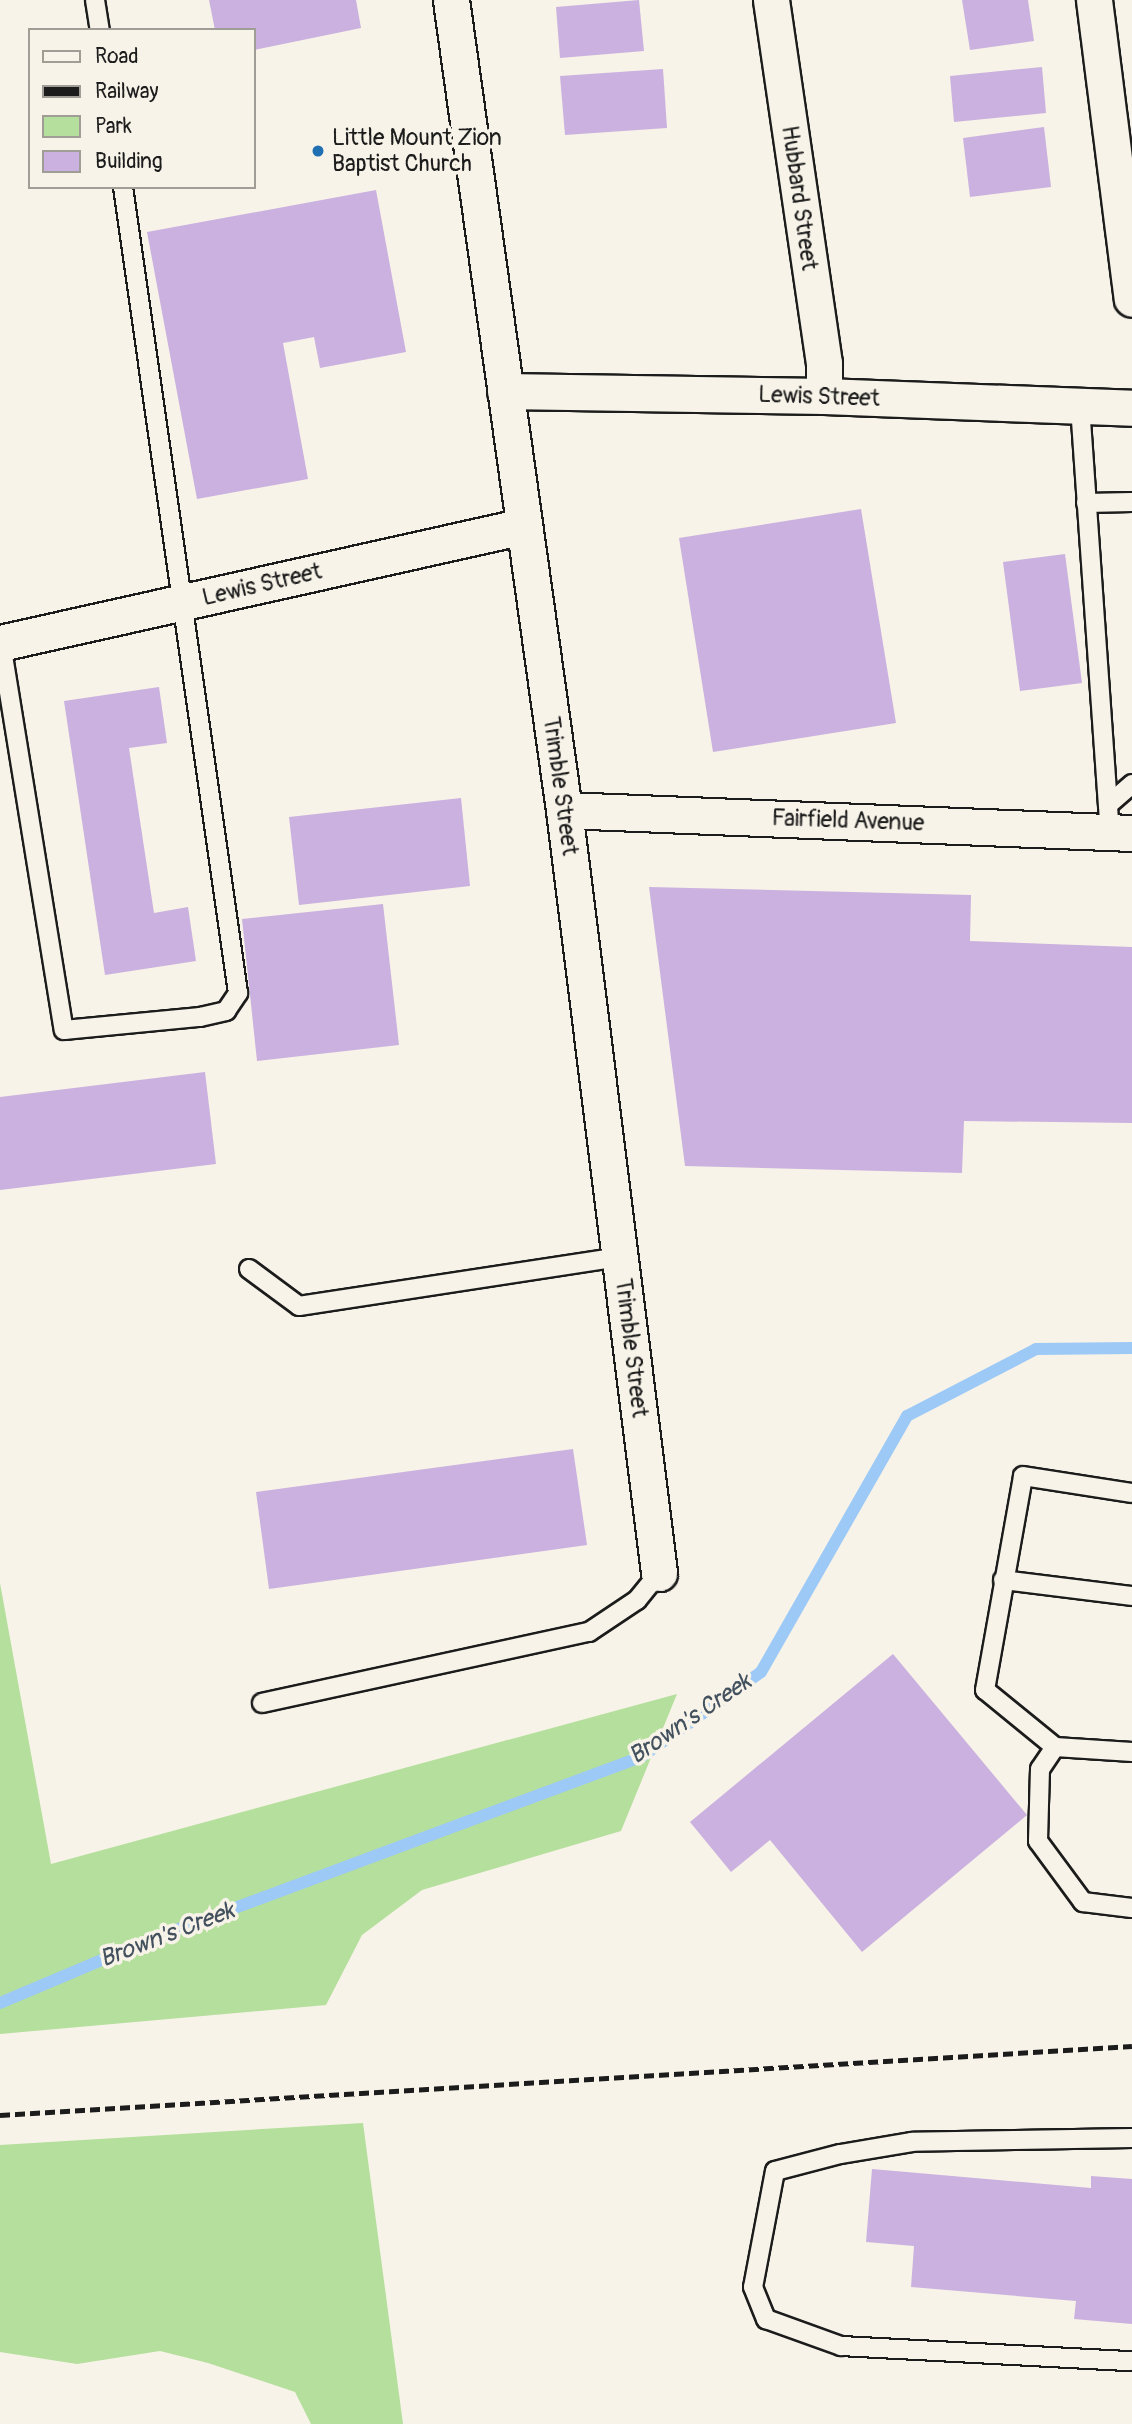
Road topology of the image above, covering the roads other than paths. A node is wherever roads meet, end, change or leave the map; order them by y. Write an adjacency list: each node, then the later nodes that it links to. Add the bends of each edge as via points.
1 (95, 0): 5 (lane)
2 (451, 0): 9 (street, Trimble Street)
3 (771, 0): 10 (street, Hubbard Street, via 824,363)
4 (1094, 0): 6 (street)
5 (100, 28)
6 (1125, 185): 8 (street)
7 (123, 189): 16 (lane)
8 (1132, 299)
9 (505, 391): 10 (street, Lewis Street); 15 (street, Trimble Street)
10 (824, 396): 11 (street, Lewis Street)
11 (1080, 406): 12 (street, Lewis Street); 14 (lane)
12 (1132, 408)
13 (1132, 502): 14 (lane)
14 (1086, 503): 20 (lane)
15 (524, 526): 16 (street, Lewis Street); 19 (street, Trimble Street)
16 (184, 602): 17 (street, Lewis Street); 17 (lane, via 238,993 226,1011 200,1017 64,1030)
17 (1, 643)
18 (1132, 784): 20 (lane)
19 (564, 810): 20 (street, Fairfield Avenue); 21 (street, Trimble Street)
20 (1116, 823)
21 (620, 1257): 22 (lane, via 299,1306); 24 (street, Trimble Street)
22 (249, 1269)
23 (1132, 1493): 25 (lane, via 1023,1476)
24 (659, 1573): 27 (lane, via 637,1600 589,1632)
25 (1003, 1580): 26 (lane); 28 (lane, via 985,1690)
26 (1132, 1595)
27 (262, 1703)
28 (1055, 1747): 29 (lane); 30 (lane, via 1041,1769 1038,1841 1083,1902)
29 (1132, 1752)
30 (1132, 1908)
31 (1132, 2138): 32 (lane, via 912,2142 775,2171 753,2287 766,2319 841,2346)
32 (1132, 2361)

